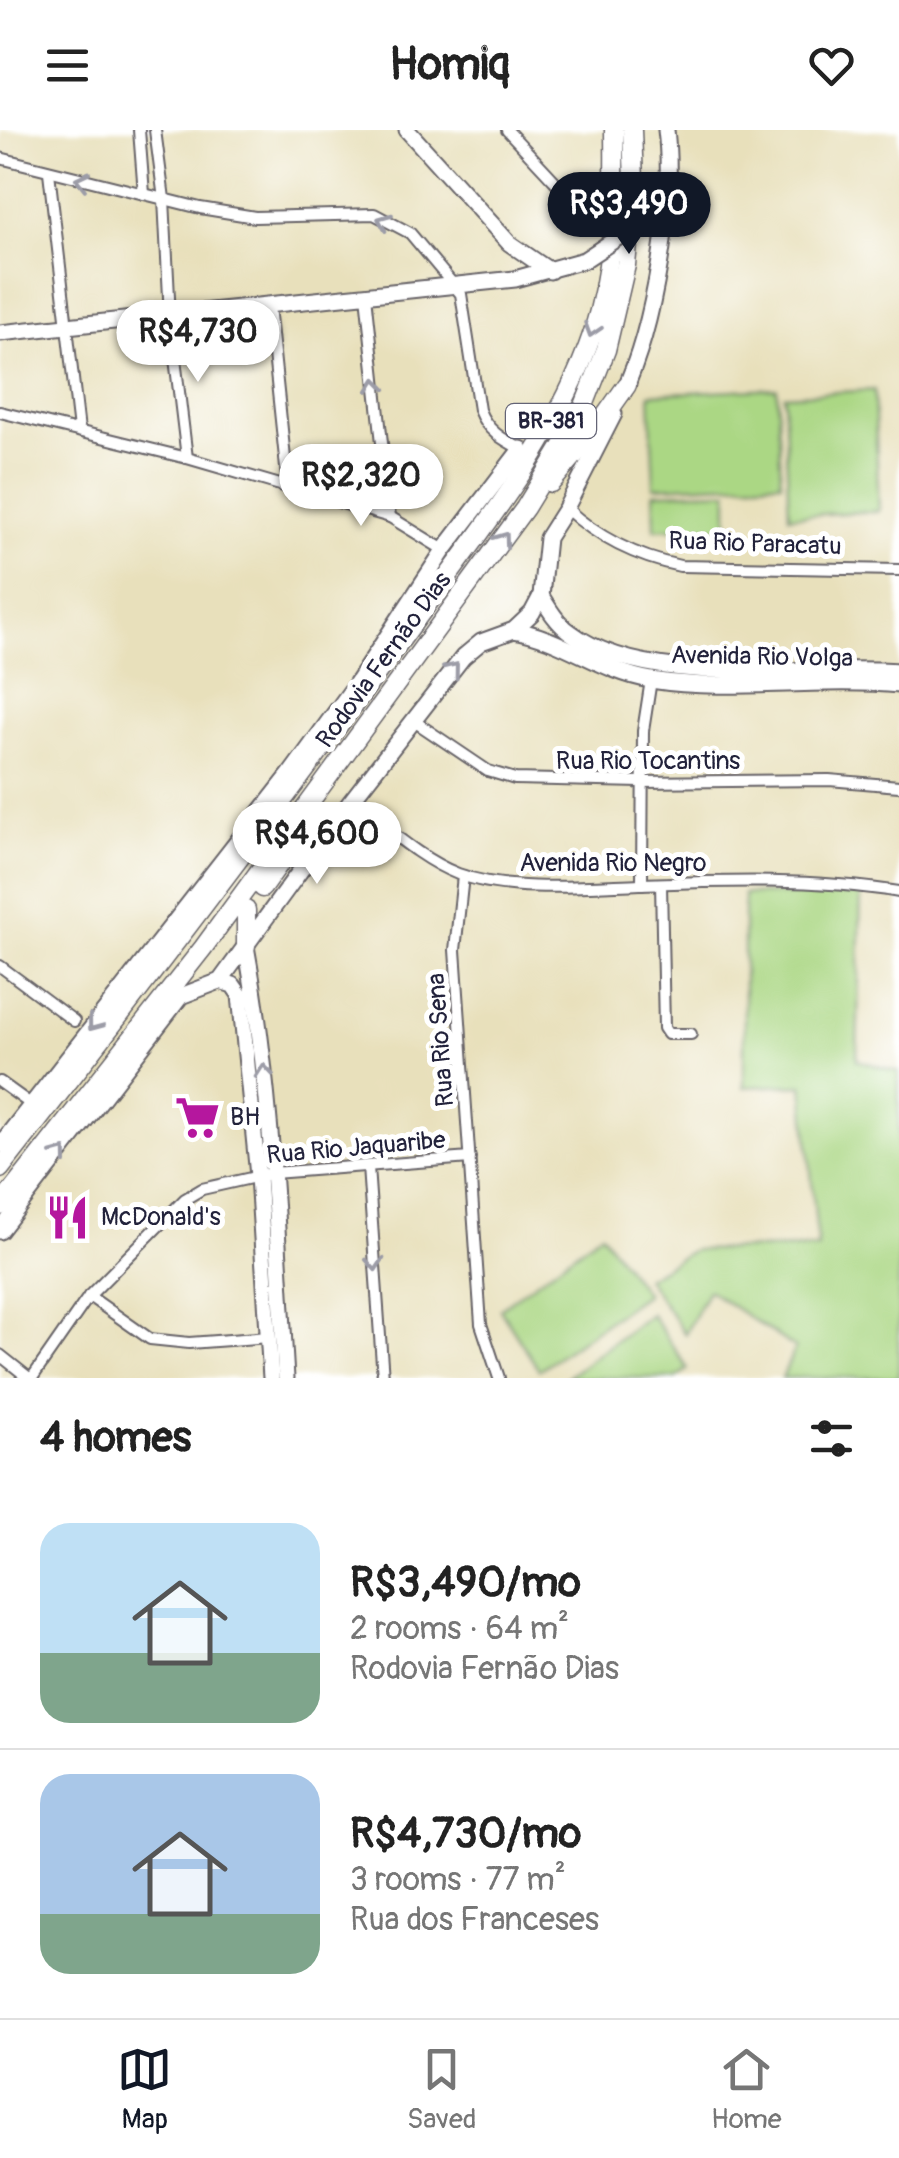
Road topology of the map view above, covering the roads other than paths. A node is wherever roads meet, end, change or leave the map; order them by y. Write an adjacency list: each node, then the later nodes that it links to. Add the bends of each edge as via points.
1 (138, 130): 11 (street)
2 (155, 130): 12 (street)
3 (411, 130): 14 (street, via 509,242)
4 (507, 130): 13 (street)
5 (612, 130): 22 (highway, Rodovia Fernão Dias / BR-381, one-way to 22, via 610,266 592,333)
6 (632, 130): 28 (highway, Rodovia Fernão Dias / BR-381, via 626,265 606,350 578,422)
7 (666, 130): 10 (street, BR-381)
8 (0, 158): 9 (street)
9 (49, 172): 11 (street, one-way to 9); 19 (street)
10 (667, 183): 14 (street, bridge, via 649,217 584,260); 21 (street, BR-381, via 658,267)
11 (144, 194): 12 (street)
12 (164, 199): 15 (street, one-way to 12, via 410,233 374,214 255,218); 18 (street)
13 (577, 204)
14 (550, 271): 15 (street)
15 (454, 285): 16 (street); 25 (street, via 464,304 484,423)
16 (366, 294): 17 (street); 30 (street, one-way to 16)
17 (269, 306): 18 (street); 27 (street)
18 (170, 317): 19 (street); 26 (street)
19 (66, 326): 20 (street); 24 (street)
20 (0, 332)
21 (627, 385): 28 (highway); 29 (street, BR-381)
22 (564, 396): 25 (highway); 60 (highway, Rodovia Fernão Dias / BR-381, via 379,670)
23 (0, 412): 24 (street)
24 (78, 430): 26 (street)
25 (521, 449): 31 (street, Rodovia Fernão Dias)
26 (187, 458): 27 (street)
27 (288, 487): 30 (street)
28 (526, 508): 39 (highway, Rodovia Fernão Dias / BR-381, one-way to 28)
29 (566, 508): 32 (street, Rua Rio Paracatu, via 619,546 680,566); 33 (street, BR-381, via 547,538)
30 (390, 517): 31 (street)
31 (444, 550): 56 (street, Rodovia Fernão Dias, one-way to 56, via 291,773)
32 (899, 570)
33 (541, 596): 34 (street); 35 (street, Avenida Rio Volga, via 569,632 654,666)
34 (514, 630): 36 (street, Avenida Rio Volga); 38 (street, one-way to 34, via 462,657)
35 (899, 670)
36 (650, 680): 37 (street, Avenida Rio Volga); 40 (street)
37 (899, 686)
38 (414, 721): 40 (street, Rua Rio Tocantins, via 488,771 515,779); 42 (street)
39 (346, 754): 47 (highway, BR-381, via 289,853); 62 (highway, Rodovia Fernão Dias / BR-381, via 204,948)
40 (641, 782): 41 (street, Rua Rio Tocantins); 44 (street)
41 (899, 786)
42 (351, 801): 43 (street, Avenida Rio Negro); 48 (street)
43 (462, 876): 44 (street, Avenida Rio Negro, via 520,884); 58 (street, Rua Rio Sena, via 455,950)
44 (642, 884): 45 (street, Avenida Rio Negro)
45 (662, 884): 46 (street, Avenida Rio Negro); 54 (street, via 664,1028)
46 (899, 892)
47 (246, 910): 48 (highway); 51 (highway, BR-381)
48 (246, 946): 50 (street); 53 (street)
49 (0, 966): 52 (street)
50 (220, 981): 51 (street); 53 (street, via 240,995)
51 (180, 996): 64 (street, BR-381, one-way to 51)
52 (74, 1021)
53 (253, 1034): 61 (street)
54 (691, 1034)
55 (0, 1082): 56 (street)
56 (32, 1105): 57 (street, Rodovia Fernão Dias)
57 (0, 1145)
58 (470, 1158): 59 (street, Rua Rio Jaquaribe); 72 (street, Rua Rio Sena, via 481,1324)
59 (368, 1167): 61 (street, Rua Rio Jaquaribe); 71 (street, one-way to 71)
60 (0, 1168)
61 (266, 1174): 63 (street); 65 (street, Rua Rio Jaquaribe, via 185,1199)
62 (0, 1206)
63 (269, 1229): 66 (street); 70 (street)
64 (0, 1230)
65 (88, 1296): 66 (street, via 150,1339); 68 (street, Rua Rio Jaquaribe)
66 (268, 1337): 69 (street)
67 (0, 1355): 68 (street)
68 (30, 1378)
69 (270, 1378)
70 (286, 1378)
71 (383, 1378)
72 (499, 1378)

